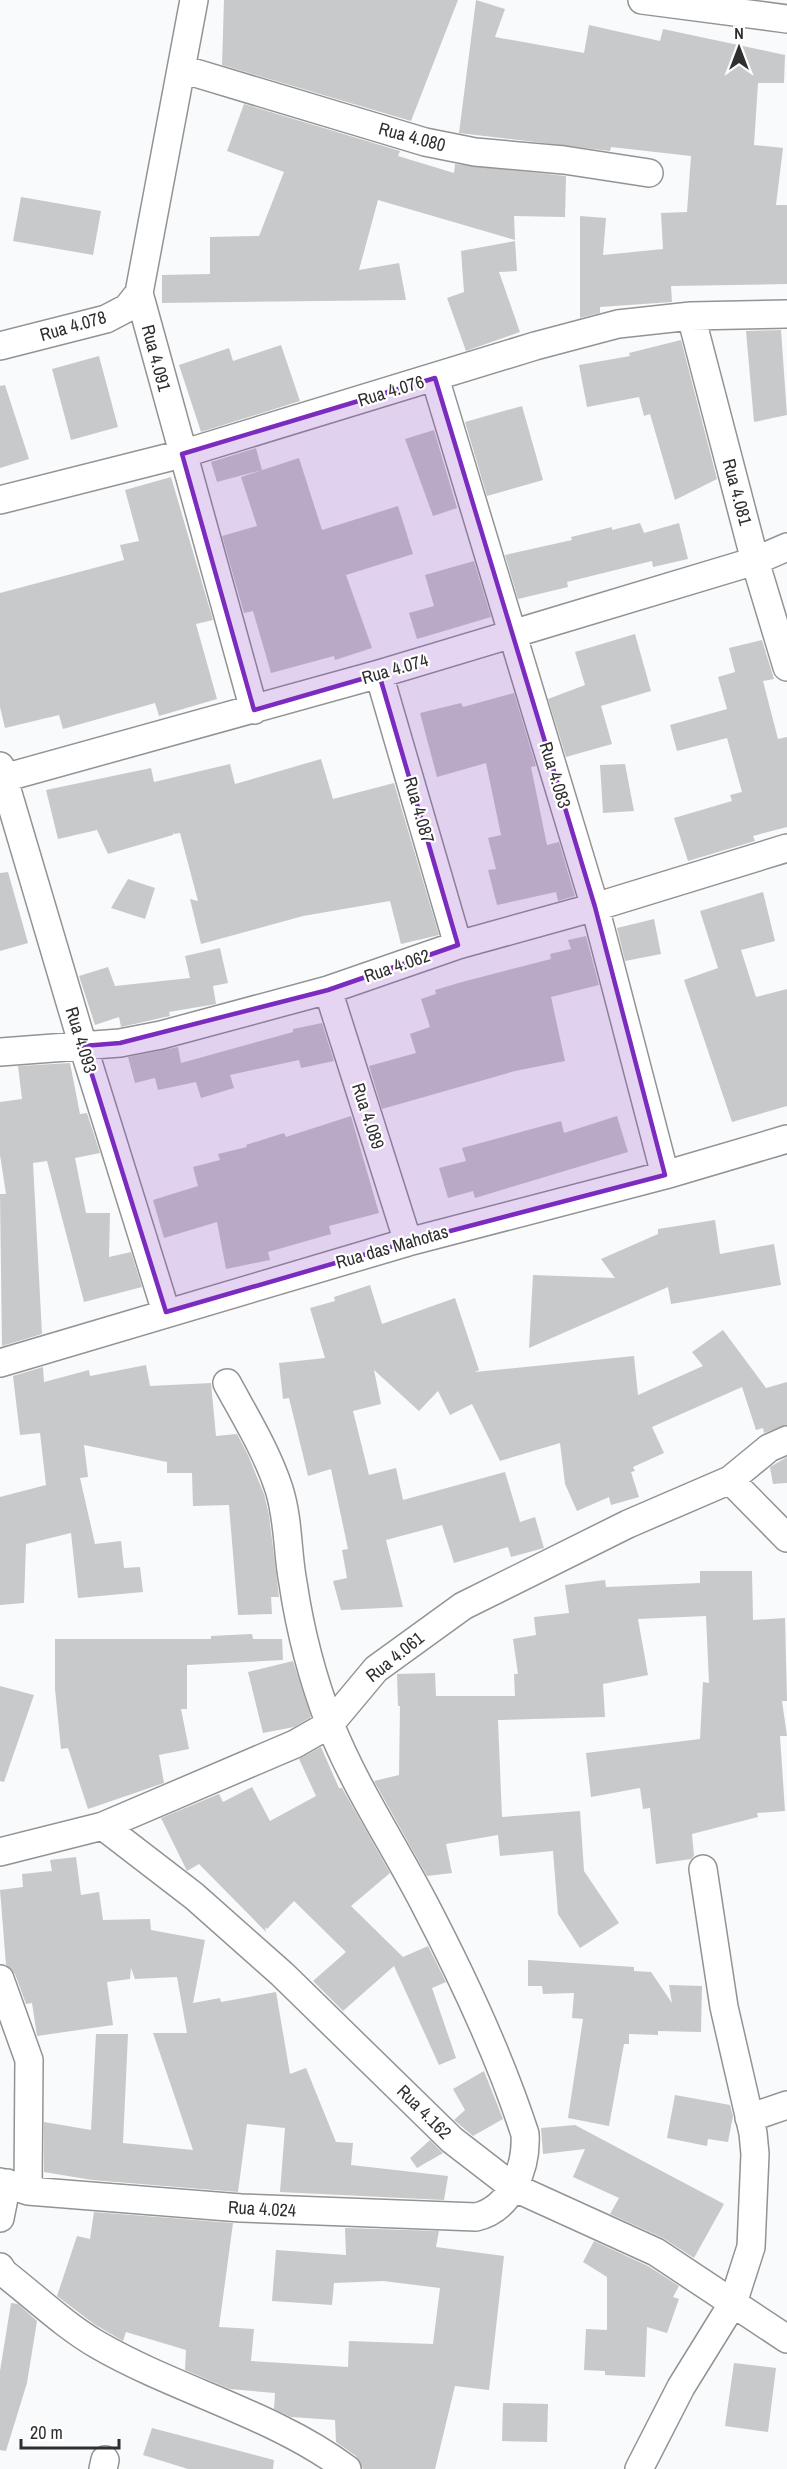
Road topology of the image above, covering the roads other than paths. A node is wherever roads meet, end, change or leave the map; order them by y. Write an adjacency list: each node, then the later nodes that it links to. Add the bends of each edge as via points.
1 (194, 0): 4 (street, Rua 4.091)
2 (642, 0): 3 (street)
3 (787, 19)
4 (182, 69): 5 (street, Rua 4.080, via 424,142); 6 (street, Rua 4.091)
5 (649, 173)
6 (139, 292): 9 (street, Rua 4.078, via 127,308 106,319); 11 (street, Rua 4.091)
7 (787, 314): 8 (street, Rua 4.076)
8 (690, 316): 10 (street, Rua 4.076, via 618,324); 14 (street, Rua 4.081)
9 (0, 346)
10 (435, 378): 11 (street, Rua 4.076); 15 (street, Rua 4.083)
11 (182, 454): 12 (street, Rua 4.076); 18 (street, Rua 4.091)
12 (0, 500)
13 (787, 547): 14 (street, Rua 4.074)
14 (755, 561): 15 (street, Rua 4.074); 16 (street, Rua 4.081)
15 (513, 634): 17 (street, Rua 4.074); 21 (street, Rua 4.083)
16 (787, 667)
17 (380, 674): 18 (street, Rua 4.074); 22 (street, Rua 4.087)
18 (254, 710): 19 (street, Rua 4.074)
19 (1, 774): 24 (street, Rua 4.093)
20 (787, 848): 21 (street, Rua 4.062)
21 (595, 907): 22 (street, Rua 4.062); 27 (street, Rua 4.083)
22 (458, 945): 23 (street, Rua 4.062)
23 (328, 990): 24 (street, Rua 4.062, via 162,1035); 28 (street, Rua 4.089)
24 (83, 1046): 25 (street, Rua 4.062); 29 (street, Rua 4.093)
25 (0, 1052)
26 (787, 1139): 27 (street, Rua das Mahotas)
27 (665, 1175): 28 (street, Rua das Mahotas)
28 (408, 1242): 29 (street, Rua das Mahotas)
29 (166, 1312): 30 (street, Rua das Mahotas)
30 (0, 1363)
31 (227, 1383): 35 (street, Rua 4.024, via 266,1454 280,1490 288,1525 292,1582)
32 (787, 1440): 33 (street, Rua 4.061, via 769,1448)
33 (730, 1480): 34 (street); 35 (street, Rua 4.061, via 628,1524 463,1606 376,1670)
34 (787, 1538)
35 (330, 1724): 36 (street, Rua 4.061, via 295,1744); 43 (street, Rua 4.024, via 384,1834 425,1905 518,2111 526,2154)
36 (103, 1826): 37 (street, Rua 4.061); 43 (street, Rua 4.162, via 194,1896 282,1974 452,2140)
37 (0, 1852)
38 (703, 1869): 41 (street, via 724,2007)
39 (0, 1979): 42 (street, via 29,2060)
40 (787, 2105): 41 (street)
41 (749, 2118): 46 (street, via 755,2154 751,2247)
42 (12, 2185): 43 (street, Rua 4.024, via 241,2208 450,2217 486,2214); 44 (street)
43 (513, 2187): 46 (street, Rua 4.162, via 656,2252)
44 (0, 2218)
45 (0, 2267): 48 (street, via 97,2344 324,2452)
46 (733, 2303): 47 (street, Rua 4.162); 49 (street, via 681,2387)
47 (787, 2339)
48 (347, 2469)
49 (639, 2469)

